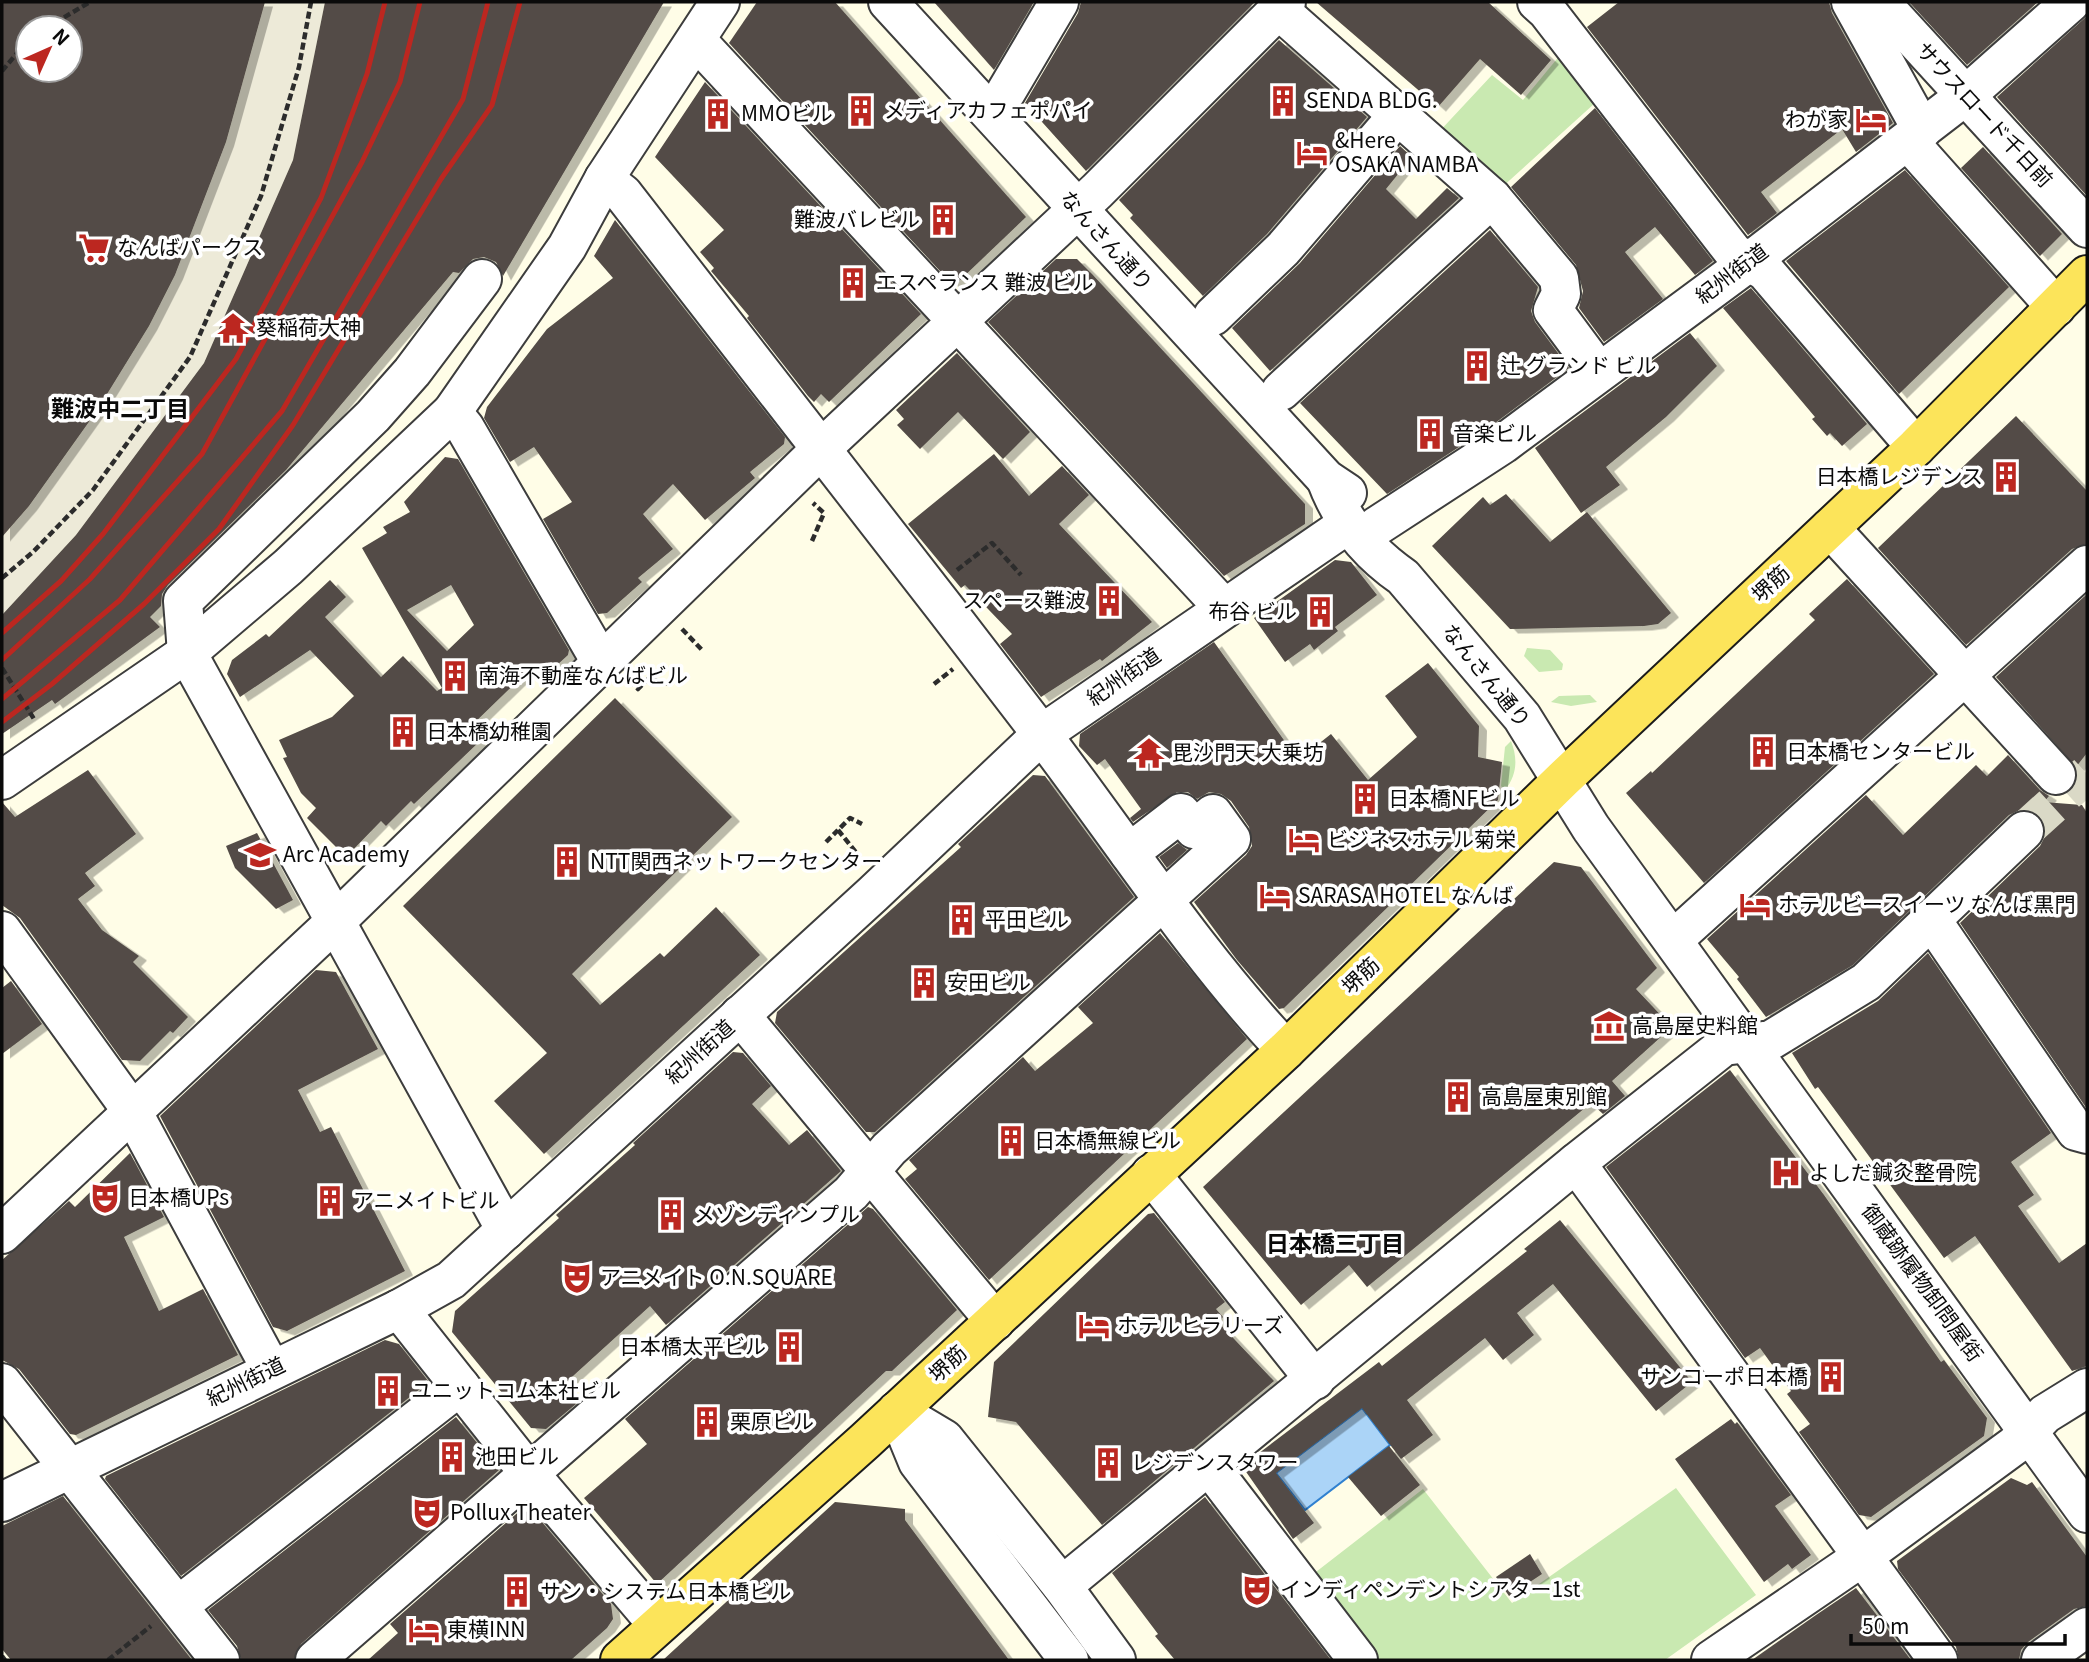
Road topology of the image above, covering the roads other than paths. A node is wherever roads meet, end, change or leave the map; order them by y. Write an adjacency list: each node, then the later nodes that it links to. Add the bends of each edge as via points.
1 (720, 2): 9 (street)
2 (888, 2): 16 (street, なんさん通り)
3 (1059, 2): 10 (street)
4 (1537, 2): 18 (street, via 1734,253)
5 (1851, 2): 13 (street)
6 (1880, 2): 11 (street, サウスロード千日前)
7 (2071, 2): 11 (street, 紀州街道)
8 (1282, 6): 12 (street); 16 (street)
9 (696, 40): 14 (street); 23 (street)
10 (1008, 88)
11 (1965, 96): 13 (street, 紀州街道); 17 (street, サウスロード千日前)
12 (1398, 114): 15 (street); 22 (street, via 1283,249)
13 (1915, 135): 18 (street, 紀州街道); 21 (street)
14 (604, 179): 26 (street, via 567,247); 28 (street, via 623,194)
15 (1492, 198): 24 (street, via 1559,278 1561,294 1553,310); 25 (street)
16 (1076, 210): 23 (street); 29 (street, なんさん通り, via 1326,479 1336,509)
17 (2087, 228)
18 (1749, 262): 24 (street, 紀州街道); 27 (street, via 1765,271)
19 (2087, 275): 21 (main road, 堺筋)
20 (482, 279): 33 (street, via 373,416 183,601)
21 (2056, 307): 27 (main road, 堺筋)
22 (1213, 316)
23 (958, 320): 28 (street); 32 (street)
24 (1600, 372): 29 (street, 紀州街道, via 1503,444)
25 (1281, 391)
26 (452, 412): 33 (street, via 288,567); 34 (street)
27 (1916, 447): 30 (main road, 堺筋)
28 (822, 448): 34 (street); 36 (street)
29 (1363, 525): 32 (street, 紀州街道); 38 (street, なんさん通り, via 1379,560 1403,577 1522,717)
30 (1830, 528): 35 (street); 38 (main road, 堺筋)
31 (2087, 565): 35 (street)
32 (1224, 608): 36 (street, 紀州街道)
33 (187, 653): 39 (street); 44 (street)
34 (615, 671): 44 (street)
35 (1965, 676): 37 (street); 46 (street)
36 (1042, 734): 41 (street); 47 (street, 紀州街道)
37 (2056, 775)
38 (1563, 779): 46 (street, 御蔵跡履物卸問屋街, via 1591,828); 49 (main road, 堺筋)
39 (2, 780)
40 (2024, 831): 43 (street)
41 (1129, 853): 42 (street); 42 (street, via 1181,813 1194,830 1213,814 1231,839)
42 (1162, 900): 49 (street); 53 (street)
43 (1931, 919): 48 (street, via 1866,982 1771,1040); 51 (street, via 2076,1131)
44 (335, 922): 50 (street); 55 (street)
45 (2, 931): 50 (street)
46 (1673, 940): 48 (street, 御蔵跡履物卸問屋街)
47 (740, 1015): 53 (street); 55 (street, 紀州街道)
48 (1748, 1044): 52 (street, via 1724,1046); 65 (street, 御蔵跡履物卸問屋街)
49 (1286, 1050): 54 (main road, 堺筋)
50 (132, 1111): 56 (street); 59 (street)
51 (2087, 1134)
52 (1576, 1163): 60 (street); 71 (street)
53 (870, 1171): 58 (street); 68 (street, via 851,1193)
54 (1152, 1174): 58 (main road, 堺筋); 60 (street)
55 (506, 1230): 57 (street, 紀州街道, via 451,1280)
56 (2, 1234)
57 (399, 1309): 59 (street, 紀州街道); 62 (street)
58 (995, 1321): 64 (main road, 堺筋)
59 (271, 1369): 67 (street, 紀州街道)
60 (1315, 1380): 66 (street)
61 (2, 1383): 67 (street)
62 (460, 1387): 68 (street); 73 (street)
63 (2087, 1388): 65 (street, via 2045,1414)
64 (897, 1411): 72 (street, via 944,1439); 74 (main road, 堺筋); 80 (street, via 918,1462)
65 (2030, 1430): 70 (street, 御蔵跡履物卸問屋街); 71 (street)
66 (1210, 1467): 72 (street); 81 (street)
67 (68, 1468): 69 (street, 紀州街道); 73 (street)
68 (529, 1473): 74 (street); 78 (street)
69 (2, 1502)
70 (2087, 1513)
71 (1862, 1557): 82 (street); 83 (street)
72 (1062, 1586): 76 (street)
73 (178, 1606): 77 (street)
74 (658, 1625): 79 (main road, 堺筋)
75 (2087, 1627): 84 (street)
76 (1108, 1657)
77 (220, 1660)
78 (315, 1660)
79 (620, 1660)
80 (1069, 1660)
81 (1358, 1660)
82 (1712, 1660)
83 (1938, 1660)
84 (2042, 1660)

